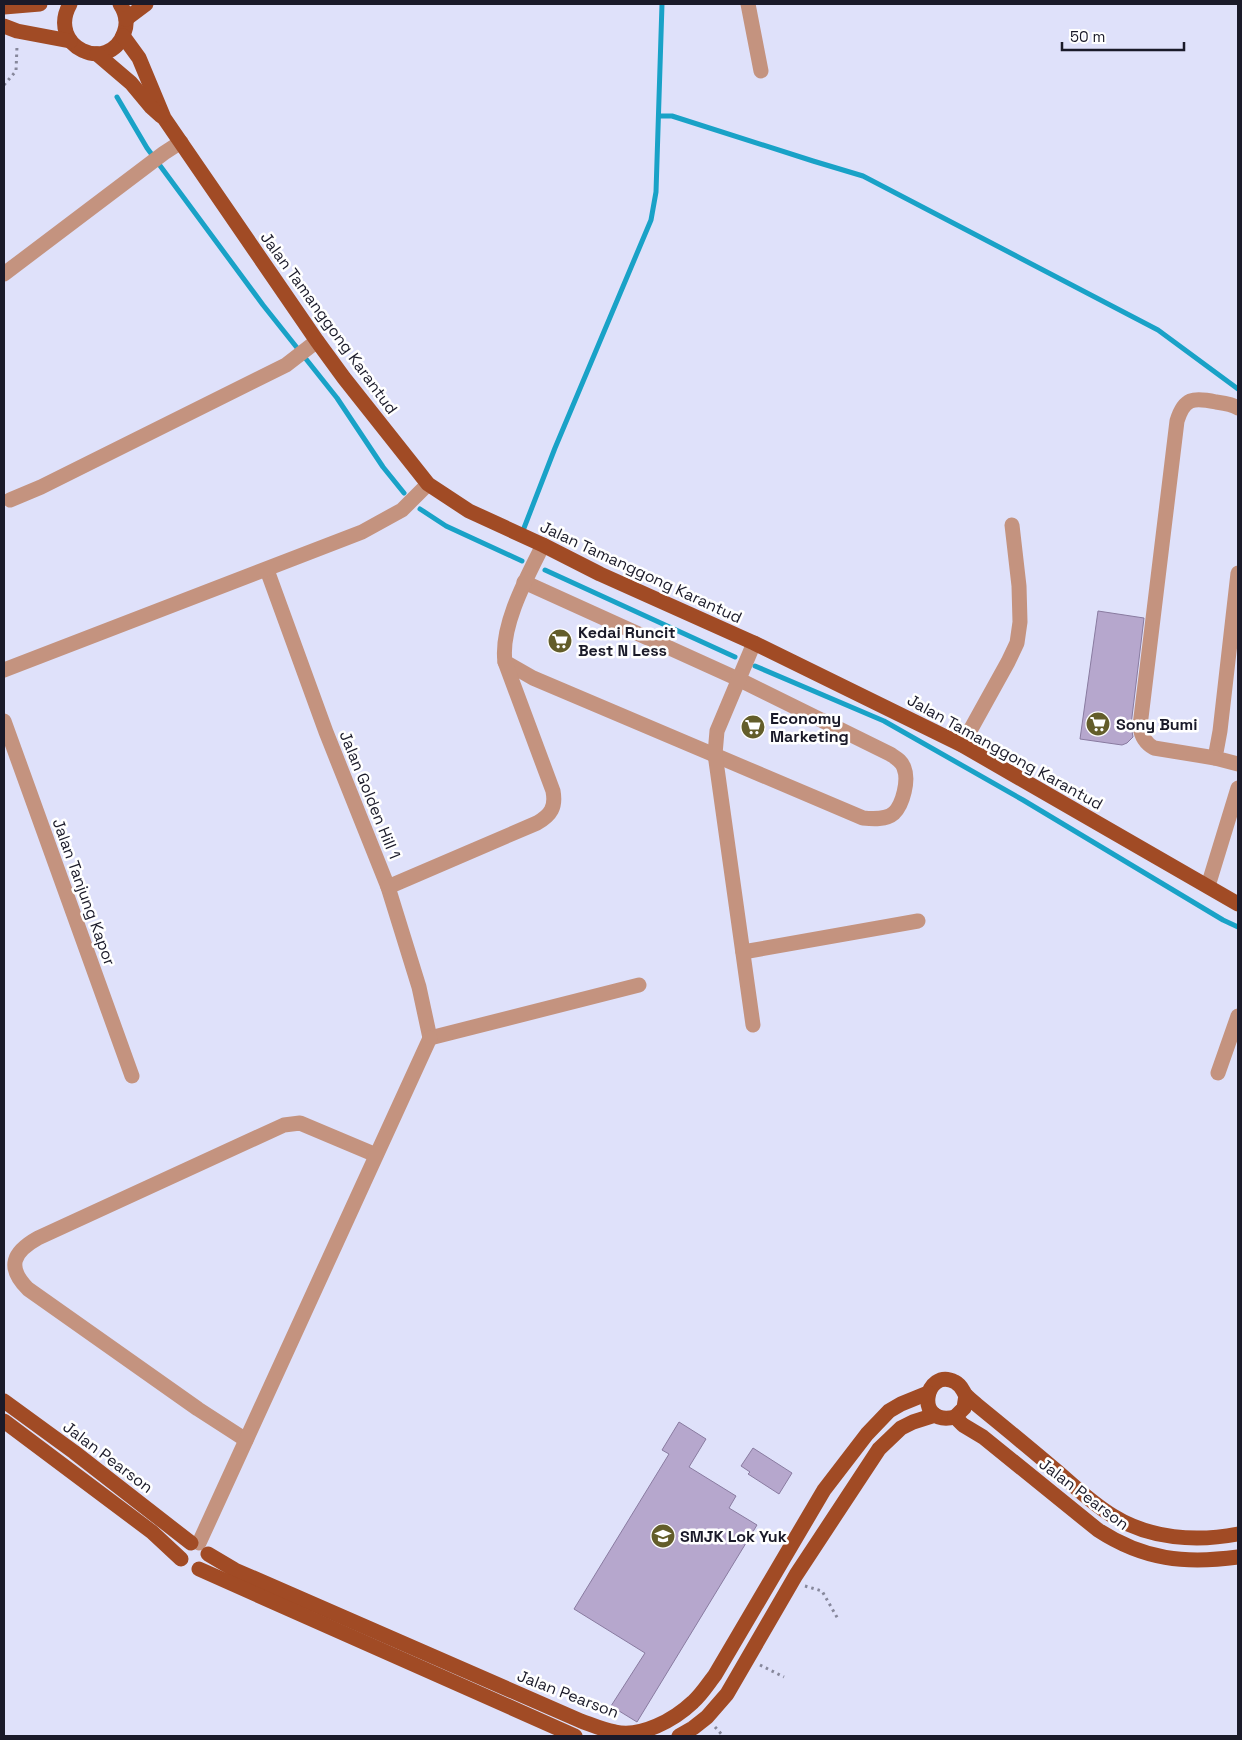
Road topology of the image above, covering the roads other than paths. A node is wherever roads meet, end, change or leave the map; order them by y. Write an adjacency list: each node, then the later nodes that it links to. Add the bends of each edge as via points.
1 (40, 4): 7 (main road)
2 (64, 4): 3 (main road)
3 (70, 4): 11 (main road, via 64,22)
4 (120, 4): 8 (main road)
5 (146, 4): 8 (main road)
6 (748, 4): 13 (street)
7 (4, 7)
8 (126, 19): 10 (main road)
9 (10, 29): 11 (main road)
10 (123, 36): 12 (main road, via 113,49); 14 (main road, Jalan Tamanggong Karantud, via 139,58)
11 (70, 40): 12 (main road, Jalan Tamanggong Karantud, via 82,50)
12 (97, 54): 14 (main road, Jalan Tamanggong Karantud)
13 (761, 71)
14 (164, 118): 15 (main road, Jalan Tamanggong Karantud)
15 (181, 142): 16 (street); 17 (main road, Jalan Tamanggong Karantud)
16 (4, 274)
17 (312, 345): 19 (main road, Jalan Tamanggong Karantud, via 344,378); 20 (street, via 286,365)
18 (1238, 408): 33 (street, via 1204,399 1191,400 1184,405 1177,421 1140,726 1143,738 1154,748)
19 (428, 484): 22 (main road, Jalan Tamanggong Karantud, via 469,511); 23 (street, via 402,510 362,532)
20 (10, 500)
21 (1012, 525): 31 (street, via 1019,595 1017,643)
22 (543, 545): 25 (street); 26 (main road, Jalan Tamanggong Karantud)
23 (266, 570): 28 (street); 37 (street, Jalan Golden Hill 1)
24 (1238, 573): 33 (street)
25 (524, 582): 27 (street, via 505,639); 29 (street)
26 (754, 643): 29 (street); 31 (main road, Jalan Tamanggong Karantud)
27 (506, 662): 32 (street, via 533,678); 37 (street, via 553,791 552,810 537,823)
28 (4, 670)
29 (738, 679): 32 (street, via 717,731); 32 (street, via 900,761 905,768 903,794 893,813 885,818 863,818)
30 (4, 721): 46 (street, Jalan Tanjung Kapor)
31 (962, 745): 36 (main road, Jalan Tamanggong Karantud)
32 (716, 754): 40 (street)
33 (1215, 758): 34 (street)
34 (1238, 764)
35 (1238, 788): 36 (street)
36 (1208, 886): 38 (main road, Jalan Tamanggong Karantud)
37 (388, 887): 44 (street, Jalan Golden Hill 1, via 416,978)
38 (1238, 904)
39 (918, 921): 40 (street)
40 (743, 952): 43 (street)
41 (639, 985): 44 (street)
42 (1238, 1016): 45 (street)
43 (753, 1025)
44 (430, 1038): 47 (street)
45 (1218, 1073)
46 (132, 1076)
47 (376, 1156): 54 (street); 54 (street, via 300,1123 284,1125 38,1238 18,1252 15,1271 28,1289 198,1410)
48 (928, 1393): 49 (main road, via 935,1383 947,1380 959,1384); 51 (main road, via 928,1405); 56 (main road, Jalan Pearson, via 890,1411 824,1490 704,1690 679,1713 635,1732 615,1732 581,1721 235,1570)
49 (966, 1395): 52 (main road, via 964,1408); 55 (main road, via 1114,1516 1138,1528 1176,1537)
50 (4, 1401): 56 (main road, Jalan Pearson)
51 (935, 1415): 52 (main road); 61 (main road, via 901,1428 879,1449 792,1583 736,1682 717,1706)
52 (954, 1418): 57 (main road, Jalan Pearson, via 983,1437 1116,1542 1143,1553 1172,1559)
53 (4, 1421): 58 (main road, Jalan Pearson, via 152,1532)
54 (246, 1440): 56 (street)
55 (1238, 1534)
56 (199, 1547): 58 (main road, via 184,1547); 59 (main road, via 206,1563)
57 (1238, 1557)
58 (181, 1559): 59 (main road, via 185,1567)
59 (199, 1569): 60 (main road, Jalan Pearson)
60 (575, 1736)
61 (679, 1736)

